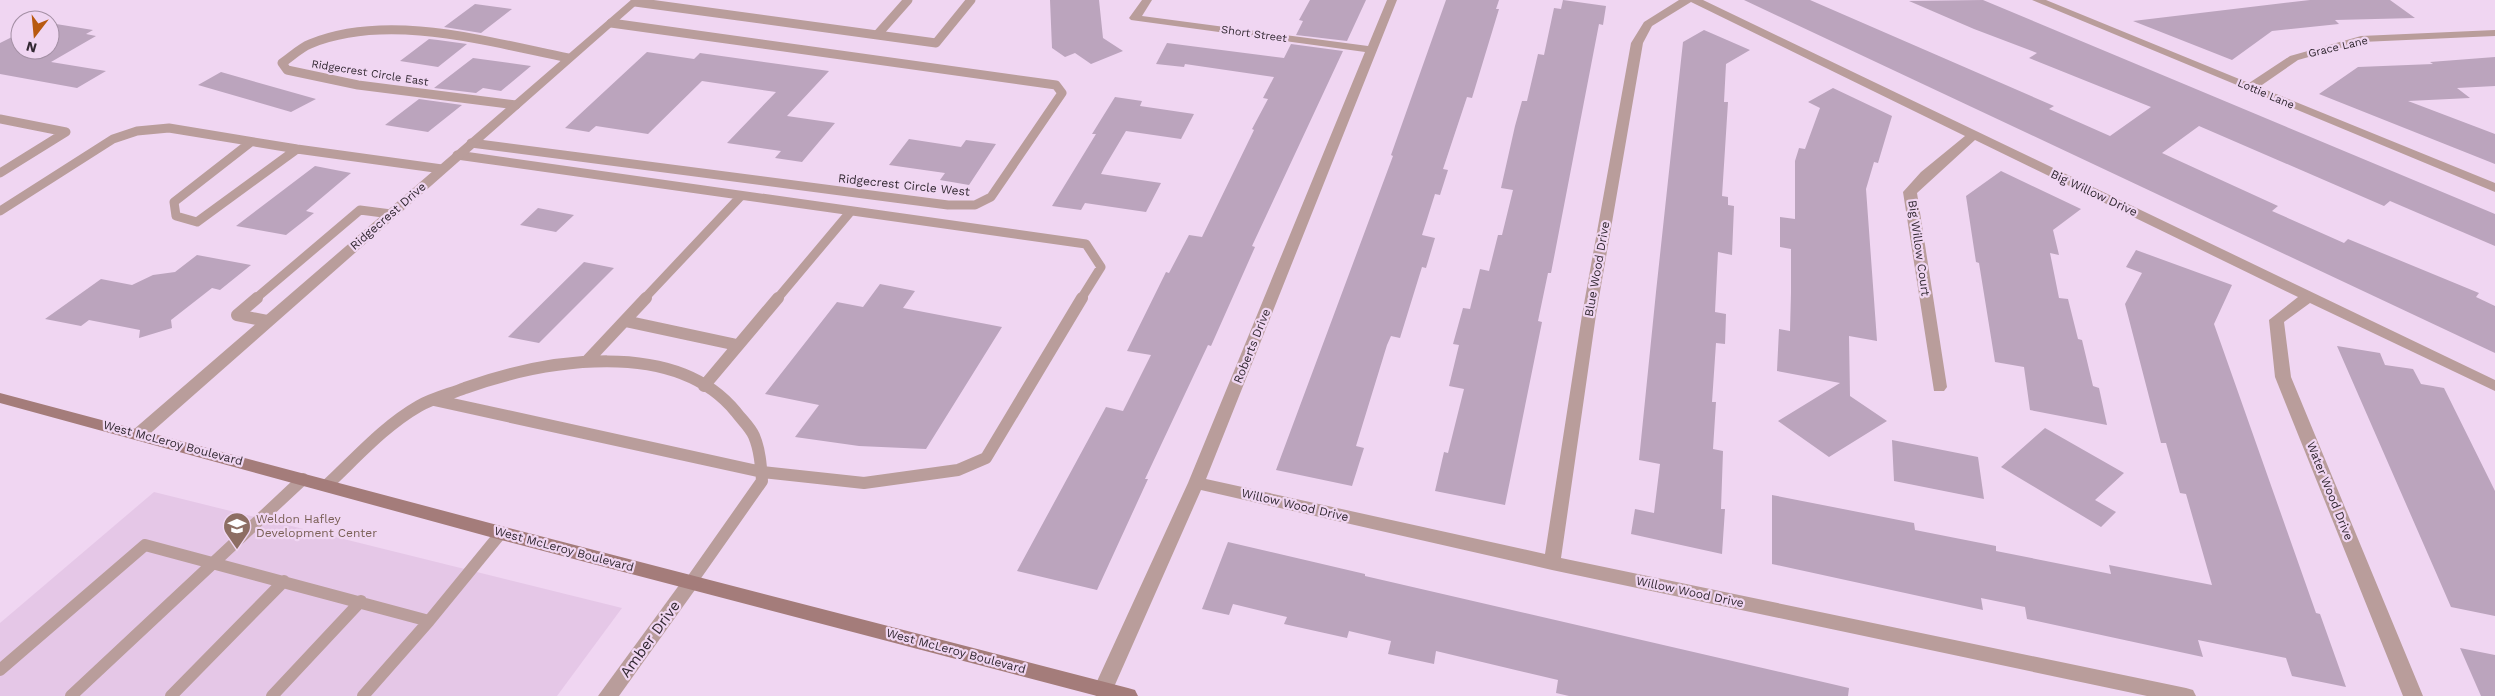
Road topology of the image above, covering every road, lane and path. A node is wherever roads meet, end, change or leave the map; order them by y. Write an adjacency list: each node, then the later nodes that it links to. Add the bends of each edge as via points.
1 (908, 0): 11 (lane)
2 (971, 0): 11 (lane, via 936,43)
3 (1147, 0): 12 (street, Short Street, via 1136,18)
4 (1392, 0): 12 (street, Roberts Drive)
5 (1687, 0): 46 (street, Blue Wood Drive, via 1648,24 1636,43 1589,315)
6 (1694, 0): 17 (street, Big Willow Drive)
7 (2037, 0): 14 (street, Lottie Lane)
8 (636, 1): 9 (street, Ridgecrest Drive); 11 (lane)
9 (611, 24): 13 (street, Ridgecrest Drive); 19 (lane, Ridgecrest Circle West, via 1056,85 1062,93 991,197 975,205)
10 (2495, 33): 14 (street, Grace Lane, via 2361,40 2294,58)
11 (877, 35)
12 (1372, 50): 42 (street, Roberts Drive)
13 (568, 58): 15 (street, Ridgecrest Drive); 15 (lane, Ridgecrest Circle East, via 395,30 351,31 325,36 290,55 282,64 287,70 348,83)
14 (2251, 87): 24 (street, Lottie Lane)
15 (516, 105): 19 (street, Ridgecrest Drive)
16 (0, 119): 23 (lane, via 66,132)
17 (1972, 136): 29 (street, Big Willow Drive); 36 (street, Big Willow Court, via 1910,192)
18 (251, 142): 20 (lane); 20 (lane, via 174,202 176,216 197,222); 26 (lane, via 169,128 137,131 113,139)
19 (471, 143): 21 (street, Ridgecrest Drive)
20 (297, 149): 22 (lane)
21 (457, 155): 22 (street, Ridgecrest Drive); 25 (lane)
22 (442, 169): 28 (street, Ridgecrest Drive)
23 (0, 172)
24 (2495, 188)
25 (741, 196): 27 (lane); 30 (lane)
26 (0, 211)
27 (851, 211): 32 (lane); 40 (lane, via 1086,244 1101,267 986,458 958,470 864,483)
28 (390, 214): 31 (street, Ridgecrest Drive); 31 (lane, via 360,210 236,315)
29 (2309, 296): 35 (street, Big Willow Drive); 60 (street, Water Wood Drive, via 2276,320 2283,377)
30 (624, 321): 32 (lane); 33 (lane)
31 (267, 322): 39 (street, Ridgecrest Drive)
32 (738, 345): 34 (lane)
33 (586, 362): 34 (lane, via 622,361 670,370); 38 (lane, via 556,363 486,379)
34 (704, 386): 40 (lane, via 724,397 753,434)
35 (2495, 386)
36 (1939, 387)
37 (0, 398): 39 (main road, West McLeroy Boulevard)
38 (434, 400): 40 (lane); 43 (lane, via 417,407 370,444)
39 (139, 434): 41 (main road, West McLeroy Boulevard)
40 (762, 472): 48 (lane, via 762,481)
41 (303, 478): 43 (main road, West McLeroy Boulevard); 45 (lane)
42 (1196, 483): 46 (street, Willow Wood Drive); 52 (street, Roberts Drive)
43 (328, 485): 44 (main road, West McLeroy Boulevard)
44 (501, 533): 48 (main road, West McLeroy Boulevard); 50 (lane)
45 (212, 562): 47 (lane); 51 (lane, via 145,545); 53 (lane)
46 (1552, 562): 59 (street, Willow Wood Drive)
47 (284, 581): 49 (lane); 54 (lane)
48 (691, 582): 52 (main road, West McLeroy Boulevard); 57 (street, Amber Drive)
49 (361, 601): 50 (lane); 55 (lane)
50 (429, 621): 56 (lane)
51 (0, 670)
52 (1103, 690): 58 (main road, West McLeroy Boulevard)
53 (71, 696)
54 (171, 696)
55 (272, 696)
56 (363, 696)
57 (608, 696)
58 (1128, 696)
59 (2186, 696)
60 (2413, 696)

